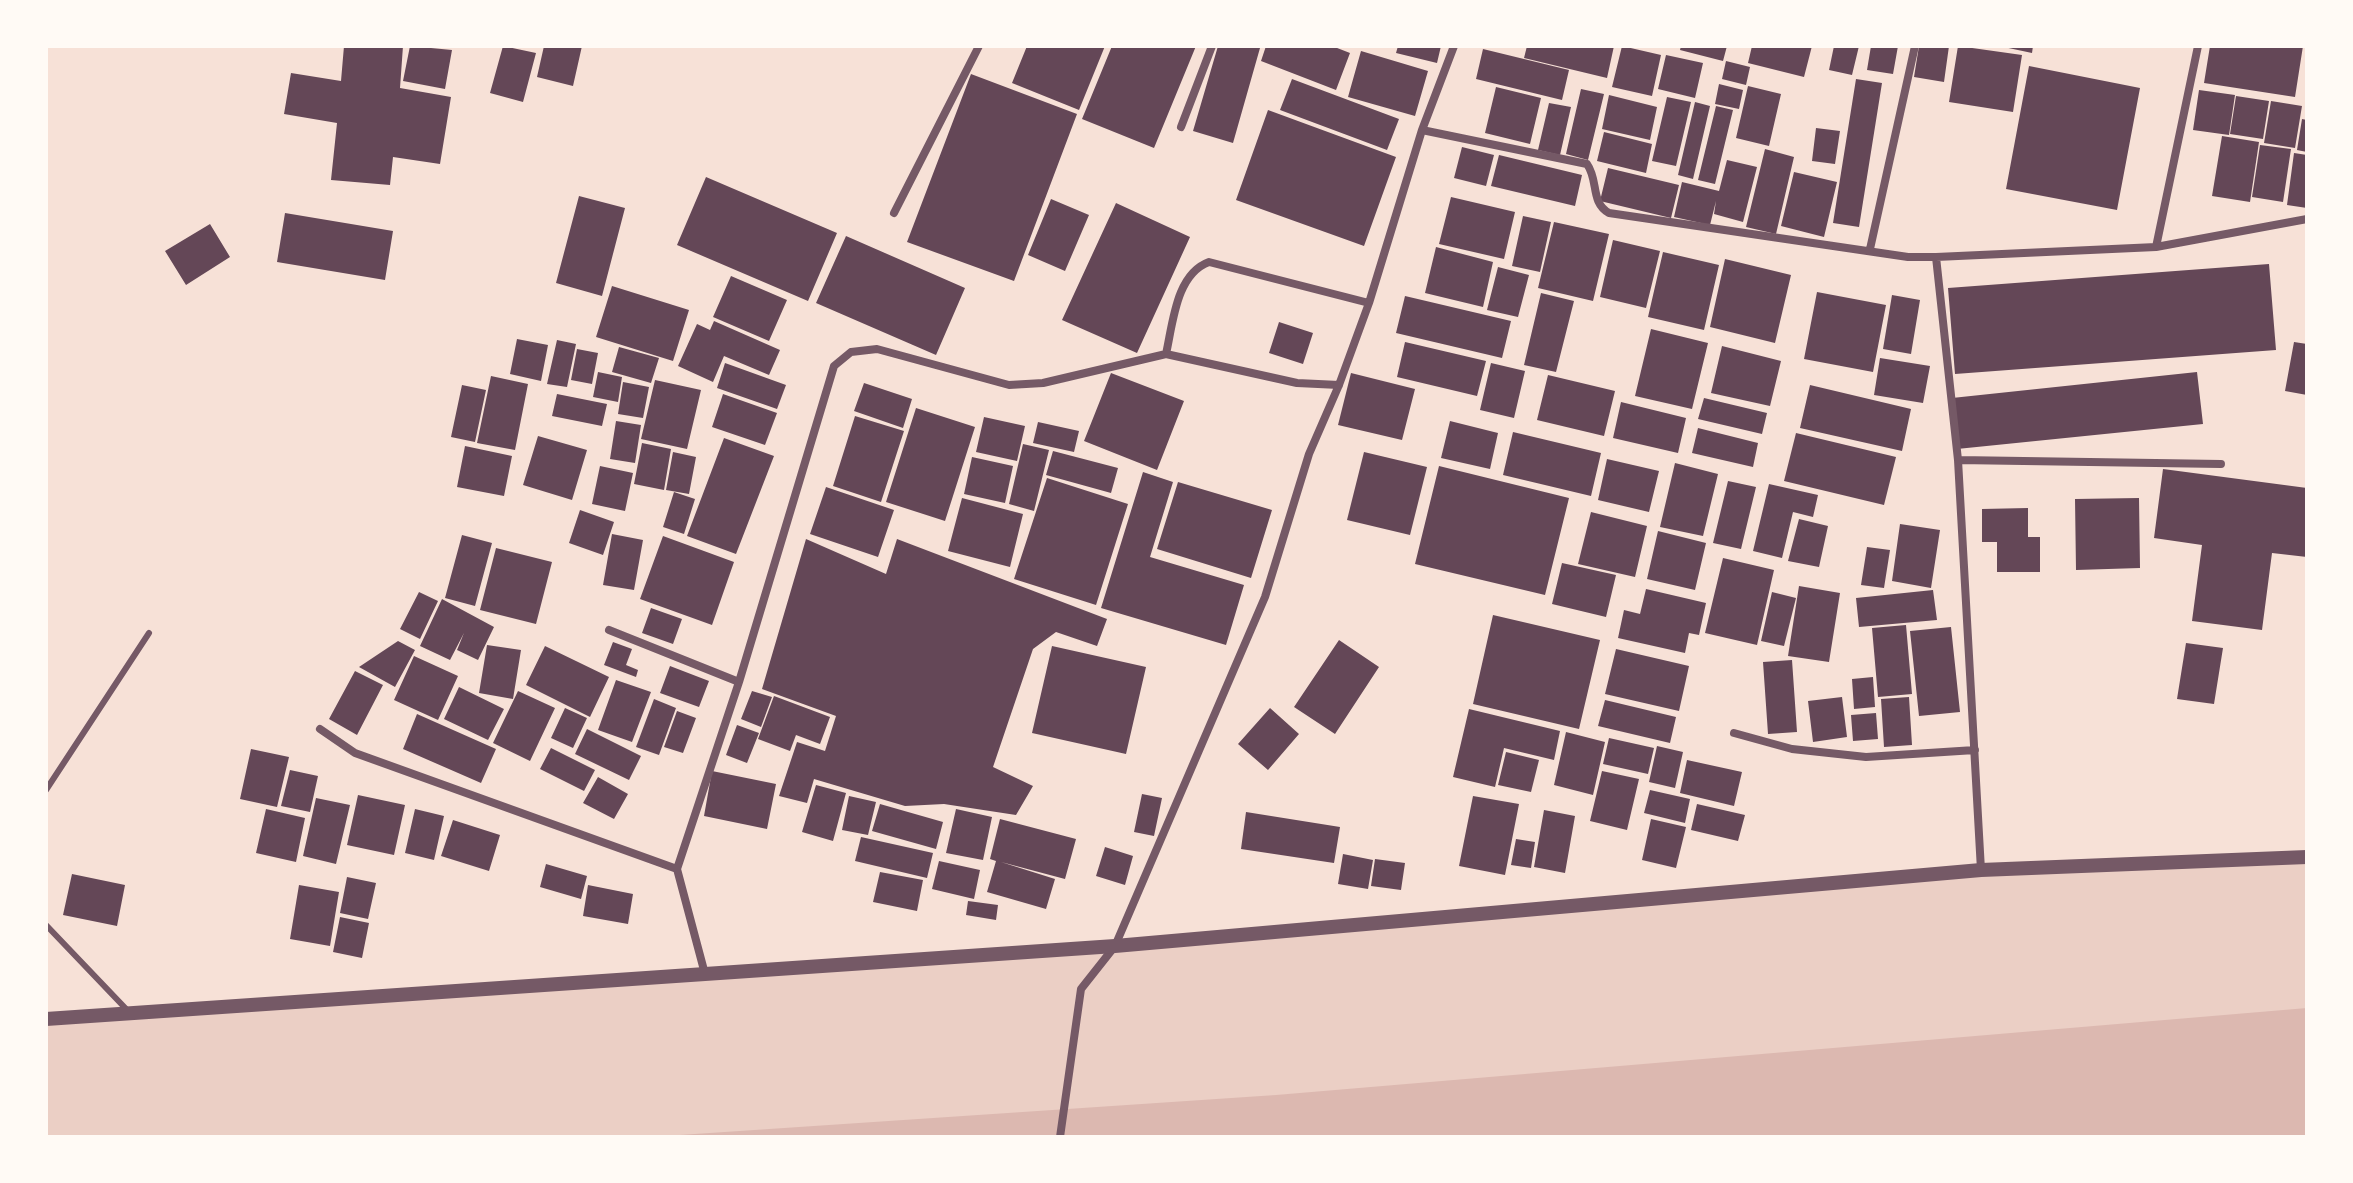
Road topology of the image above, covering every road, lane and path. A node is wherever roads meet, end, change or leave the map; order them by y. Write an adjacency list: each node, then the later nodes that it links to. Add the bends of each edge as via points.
1 (979, 46): 8 (street)
2 (1212, 46): 6 (street)
3 (1454, 46): 7 (street)
4 (1915, 46): 11 (street)
5 (2198, 46): 10 (street)
6 (1181, 127)
7 (1422, 130): 11 (street, via 1587,164 1596,201 1609,213); 13 (street)
8 (894, 213)
9 (2307, 219): 10 (street)
10 (2156, 247): 12 (street)
11 (1870, 249): 12 (street)
12 (1936, 257): 16 (street)
13 (1369, 303): 14 (street, via 1209,262 1199,265 1181,291); 15 (street)
14 (1166, 354): 15 (street, via 1297,383); 20 (street, via 1043,383 1009,385 877,349 851,352 834,366)
15 (1339, 385): 29 (street, via 1309,454 1265,597)
16 (1958, 460): 17 (street); 23 (street)
17 (2221, 464)
18 (609, 630): 20 (street)
19 (149, 633): 24 (lane)
20 (739, 682): 26 (street)
21 (320, 729): 26 (street, via 355,753)
22 (1734, 733): 23 (street, via 1792,749 1866,757)
23 (1975, 750): 27 (street)
24 (46, 790)
25 (2307, 857): 27 (street)
26 (677, 869): 30 (street)
27 (1981, 870): 29 (street)
28 (46, 925): 31 (lane)
29 (1115, 946): 30 (street); 33 (street, via 1081,989)
30 (705, 974): 31 (street)
31 (131, 1014): 32 (street)
32 (46, 1019)
33 (1060, 1137)

